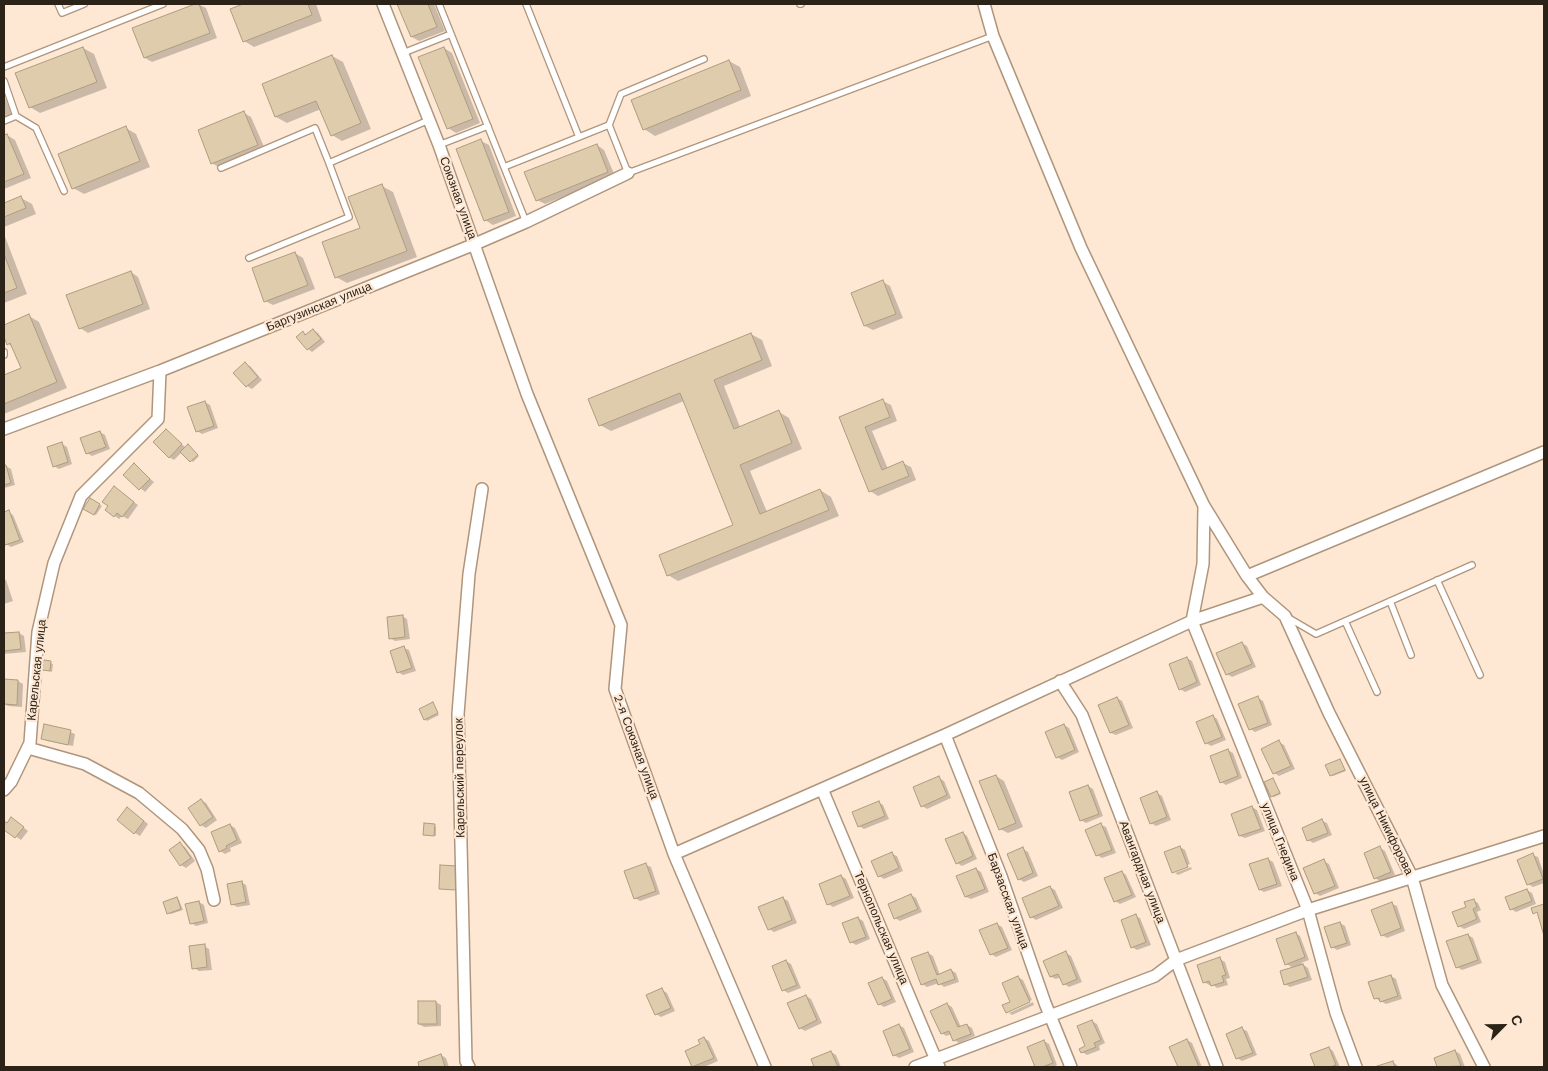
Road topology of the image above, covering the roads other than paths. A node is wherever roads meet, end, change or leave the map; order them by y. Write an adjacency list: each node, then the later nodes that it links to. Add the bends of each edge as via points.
1 (58, 4): 2 (lane, via 62,13)
2 (84, 4)
3 (163, 4): 12 (lane)
4 (384, 4): 10 (street, Союзная улица)
5 (439, 4): 8 (lane)
6 (526, 4): 19 (lane)
7 (984, 4): 9 (street, улица Никифорова)
8 (451, 34): 10 (lane); 17 (lane)
9 (993, 36): 24 (lane); 34 (street, улица Никифорова, via 1081,248)
10 (403, 53): 15 (street, Союзная улица)
11 (704, 59): 18 (lane, via 621,94)
12 (4, 66)
13 (4, 81): 14 (lane)
14 (16, 116): 16 (lane); 25 (lane, via 36,128)
15 (429, 120): 20 (street, Союзная улица); 21 (lane)
16 (4, 121)
17 (488, 126): 20 (lane); 22 (lane)
18 (609, 126): 19 (lane); 24 (lane)
19 (579, 137): 22 (lane)
20 (439, 145): 27 (street, Союзная улица)
21 (329, 163): 23 (lane, via 315,128); 28 (lane, via 349,217)
22 (504, 167): 26 (lane)
23 (221, 168)
24 (628, 173): 26 (street, Баргузинская улица)
25 (64, 191)
26 (526, 222): 27 (street, Баргузинская улица)
27 (475, 244): 29 (street, Баргузинская улица); 30 (street, Союзная улица)
28 (249, 258)
29 (160, 371): 31 (street, Баргузинская улица); 48 (street, Карельская улица, via 158,419 82,496 54,563 38,632)
30 (527, 394): 52 (street, 2-я Союзная улица, via 620,625 615,689)
31 (4, 429)
32 (1544, 452): 36 (street)
33 (482, 489): 59 (street, Карельский переулок, via 469,574 458,714 466,1060)
34 (1204, 506): 36 (street, улица Никифорова); 41 (street, via 1203,564)
35 (1472, 565): 37 (lane)
36 (1247, 576): 38 (street, улица Никифорова)
37 (1437, 580): 39 (lane); 44 (lane)
38 (1263, 597): 40 (street, улица Никифорова); 41 (street)
39 (1390, 601): 42 (lane); 43 (lane)
40 (1285, 616): 42 (lane, via 1316,634); 53 (street, улица Никифорова)
41 (1192, 621): 45 (street); 55 (street, улица Гнедина)
42 (1345, 621): 46 (lane)
43 (1411, 655)
44 (1480, 675)
45 (1060, 681): 47 (street); 56 (street, Авангардная улица, via 1082,714)
46 (1377, 692)
47 (945, 735): 49 (street); 57 (street, Барзасская улица, via 1001,876)
48 (28, 748): 50 (street, Карельская улица); 54 (street, via 85,764 139,793 182,829 199,850)
49 (822, 789): 52 (street); 58 (street, Тернопольская улица)
50 (4, 790)
51 (1544, 836): 53 (street)
52 (674, 854): 60 (street, 2-я Союзная улица)
53 (1412, 877): 55 (street); 65 (street, улица Никифорова, via 1442,985)
54 (214, 900)
55 (1308, 910): 56 (street); 64 (street, улица Гнедина, via 1336,1013)
56 (1176, 960): 57 (street, via 1154,976); 63 (street, Авангардная улица)
57 (1050, 1017): 58 (street); 62 (street, Барзасская улица)
58 (937, 1063): 61 (street)
59 (469, 1067)
60 (765, 1067)
61 (915, 1067)
62 (1071, 1067)
63 (1217, 1067)
64 (1356, 1067)
65 (1484, 1067)

